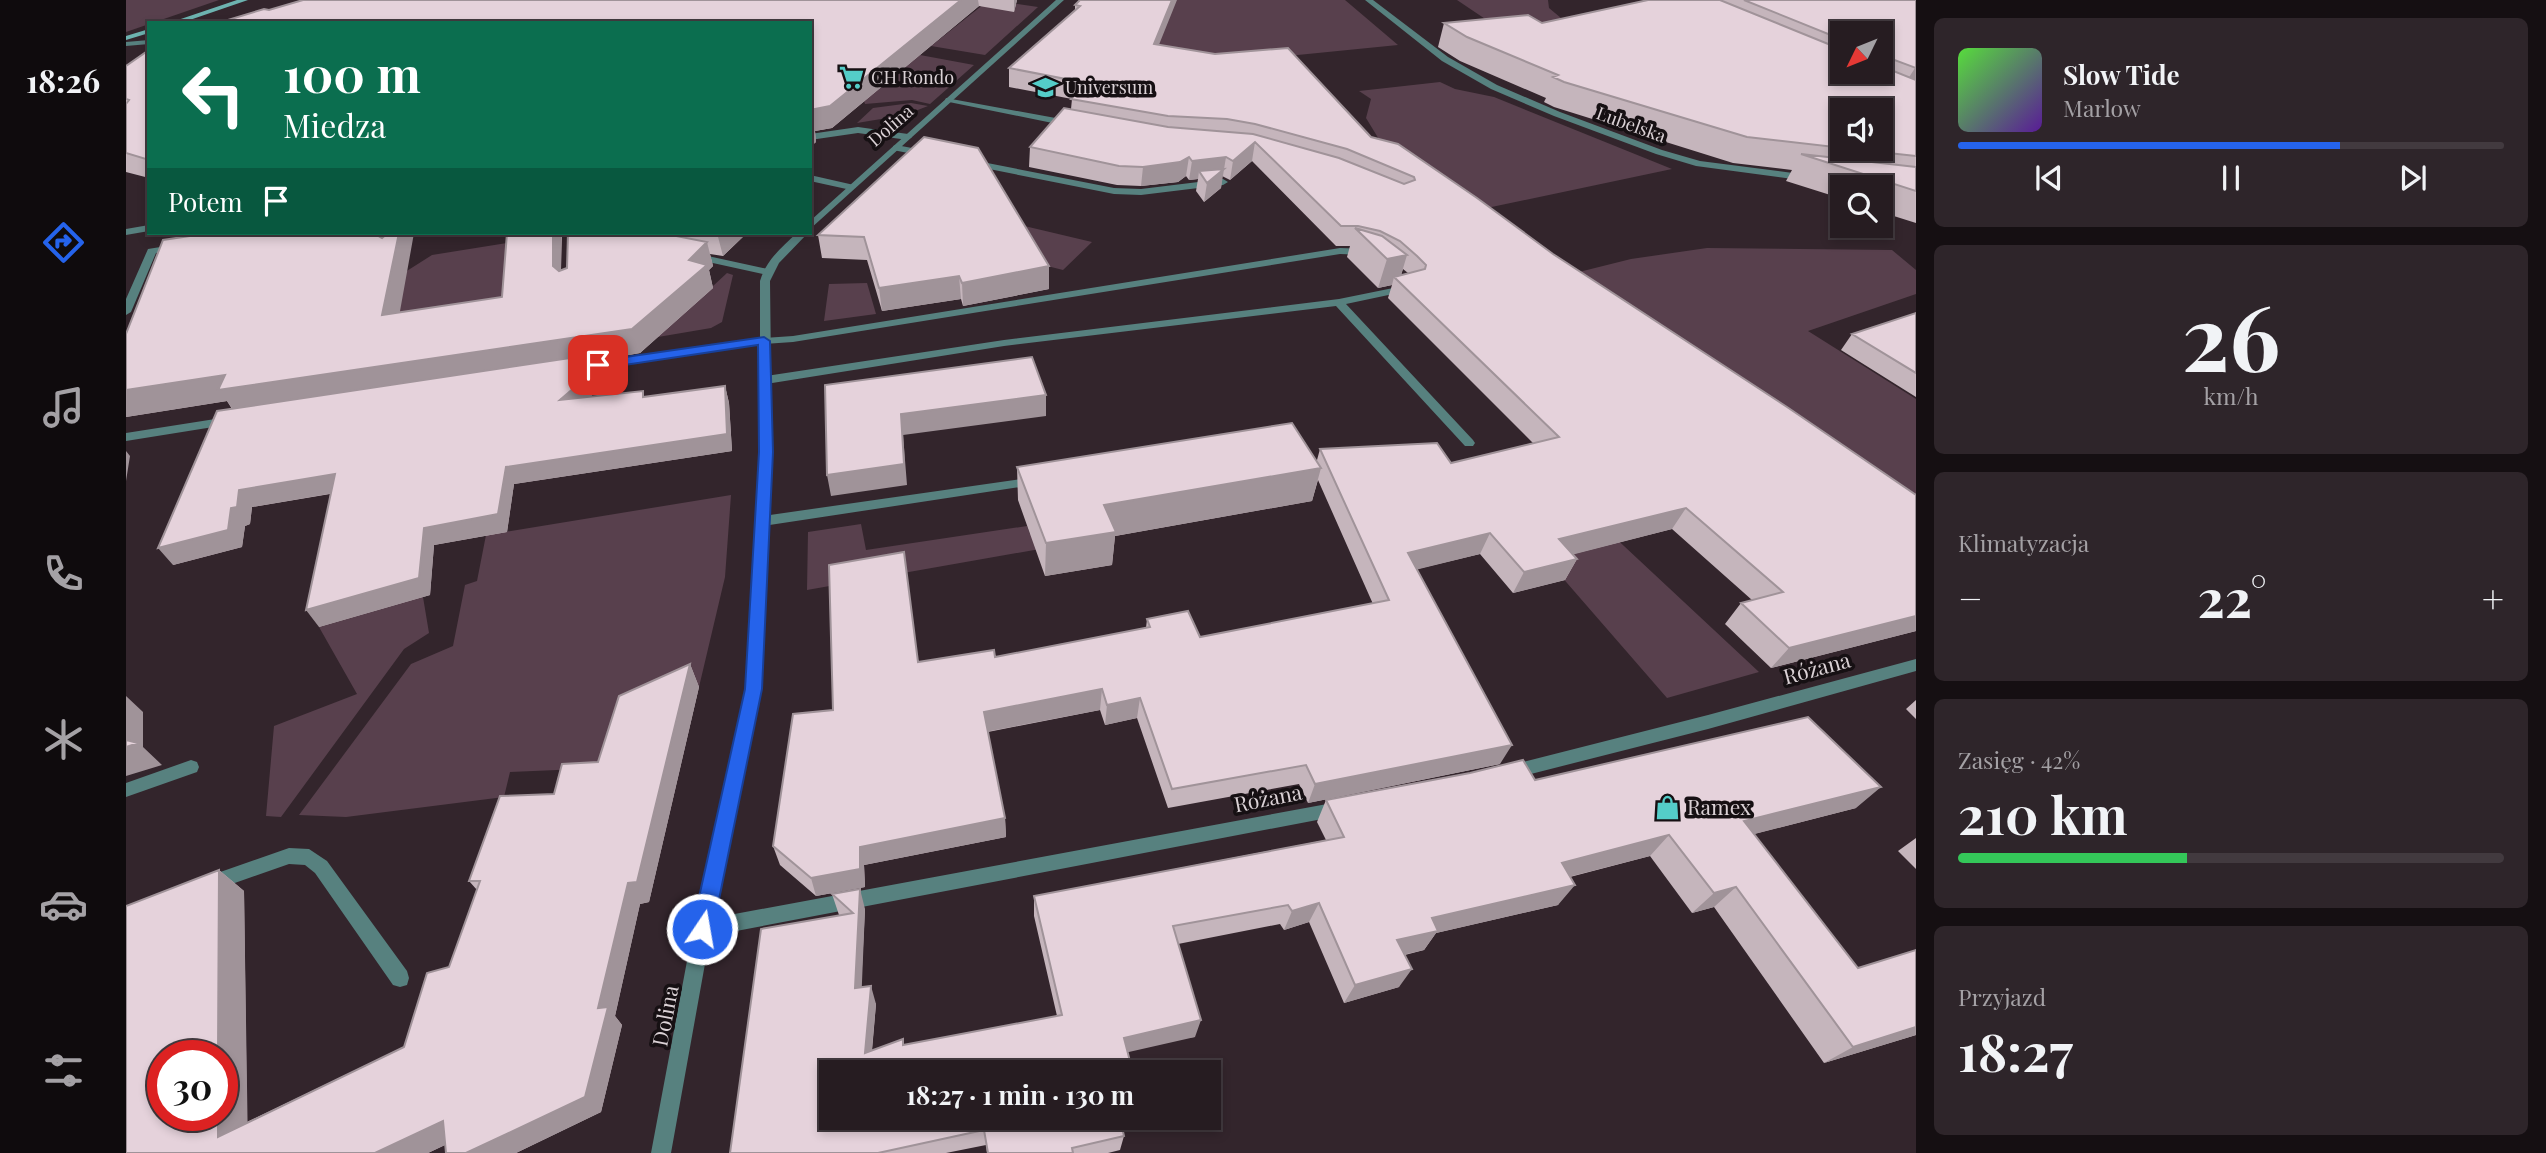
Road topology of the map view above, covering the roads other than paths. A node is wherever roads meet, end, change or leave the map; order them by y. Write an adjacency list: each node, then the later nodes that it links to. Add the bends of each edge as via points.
1 (244, 0): 4 (main road)
2 (1060, 0): 9 (street, Dolina)
3 (1369, 0): 17 (street, Lubelska, via 1460,68 1579,123 1699,164)
4 (179, 21)
5 (147, 32): 6 (main road)
6 (126, 38)
7 (147, 42): 8 (street)
8 (126, 44)
9 (949, 100): 10 (street); 12 (street, Dolina)
10 (1077, 125)
11 (812, 136): 12 (street, via 858,130)
12 (908, 137): 13 (street, Dolina)
13 (895, 148): 14 (street); 19 (street, Dolina)
14 (942, 157)
15 (967, 162): 18 (street, via 1114,191)
16 (812, 178): 19 (street)
17 (1821, 179)
18 (1223, 182)
19 (851, 187): 20 (street, Dolina)
20 (812, 224)
21 (147, 228): 22 (street)
22 (126, 232)
23 (801, 235): 27 (street)
24 (192, 245): 30 (street, via 152,251)
25 (686, 254): 27 (street)
26 (1377, 254): 31 (street, via 1340,251)
27 (768, 272): 31 (street, Dolina)
28 (1403, 279): 29 (street, via 1412,287)
29 (1339, 302): 33 (street, via 1004,343); 36 (street)
30 (126, 312)
31 (764, 341): 32 (street); 33 (street, Dolina)
32 (584, 367)
33 (766, 380): 38 (street, Dolina)
34 (246, 419): 35 (street)
35 (126, 437)
36 (1469, 443)
37 (1050, 479): 38 (street)
38 (763, 521): 45 (street, Dolina, via 753,689)
39 (1916, 665): 41 (street, Różana)
40 (191, 767): 42 (street)
41 (1494, 776)
42 (126, 790)
43 (1352, 806): 45 (street, Różana)
44 (200, 888): 46 (street, via 262,863 289,856 309,857 321,867)
45 (702, 929): 47 (street, Dolina)
46 (400, 978)
47 (661, 1153)

